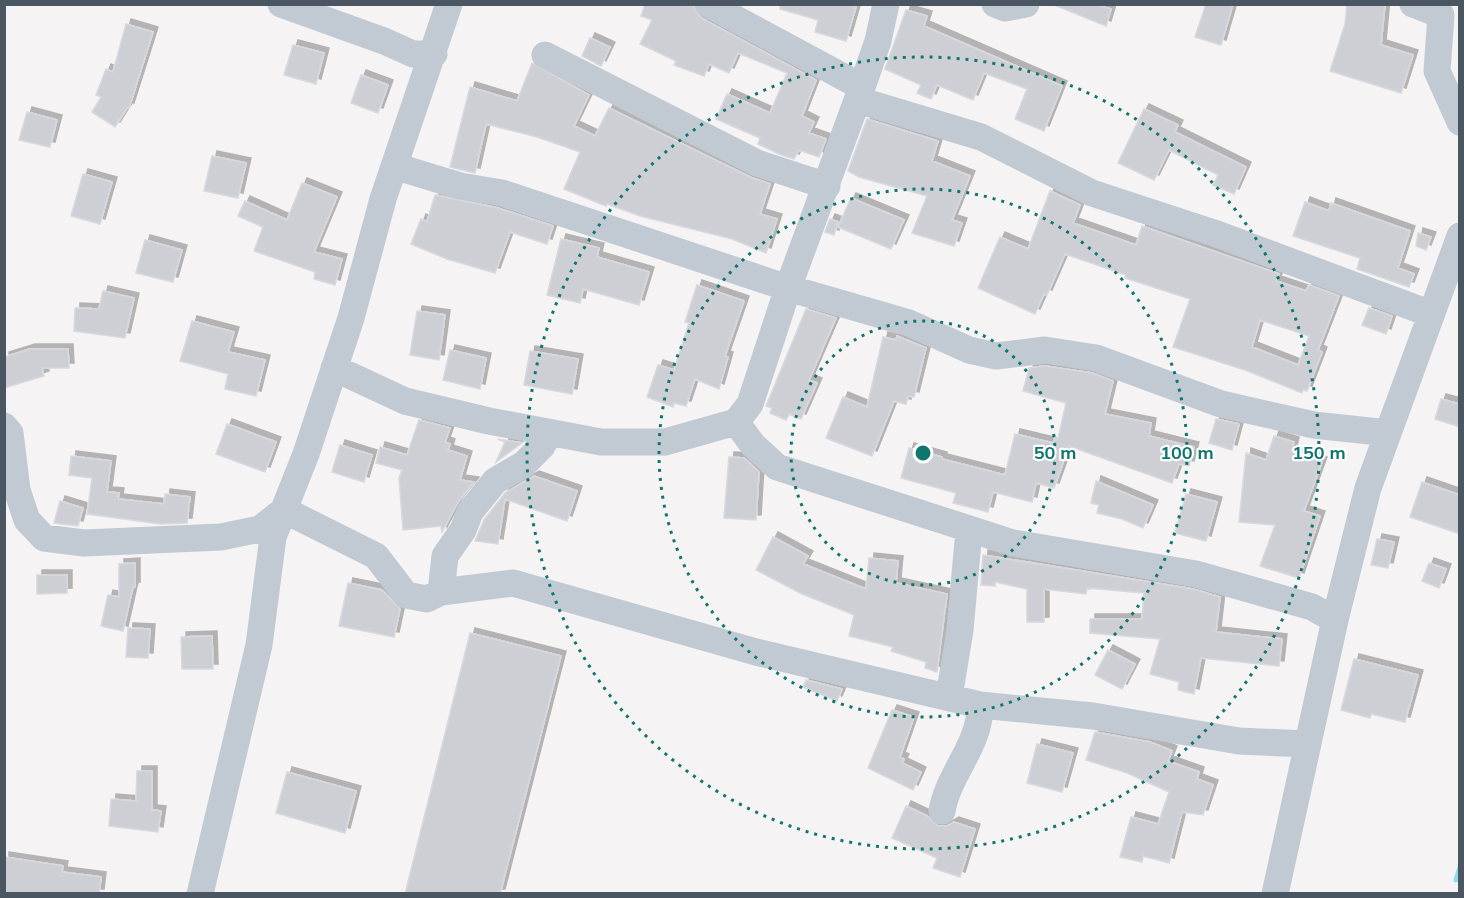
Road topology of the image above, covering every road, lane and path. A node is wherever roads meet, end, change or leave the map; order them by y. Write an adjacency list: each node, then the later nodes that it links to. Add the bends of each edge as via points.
1 (281, 4): 9 (street, via 413,54)
2 (448, 4): 9 (street)
3 (708, 4): 11 (street)
4 (886, 4): 11 (street)
5 (995, 4): 6 (street, via 1005,8)
6 (1026, 4)
7 (1413, 4): 8 (street)
8 (1450, 17): 12 (street, via 1437,71)
9 (434, 54): 13 (street)
10 (545, 55): 14 (street, via 757,163)
11 (860, 93): 14 (street); 17 (street, via 981,137 1092,193 1214,233)
12 (1460, 122)
13 (394, 166): 16 (street, via 460,186 502,193); 18 (street)
14 (827, 186): 16 (street)
15 (1460, 236): 17 (street)
16 (788, 288): 19 (street, via 750,404); 22 (street, via 909,323 969,350 996,356 1045,350 1096,358 1221,404 1314,425)
17 (1431, 314): 22 (street)
18 (334, 368): 21 (street, via 405,401); 23 (street)
19 (736, 422): 21 (street, via 666,442 601,442); 24 (street, via 777,467)
20 (4, 426): 23 (street, via 10,433 17,490 27,520 44,538 84,543 220,537 260,529)
21 (549, 433): 25 (street, via 524,464 495,482 470,512 445,556)
22 (1388, 434): 26 (street, via 1368,488)
23 (284, 510): 25 (street, via 376,556 406,595 427,599); 31 (street, via 273,537 259,645)
24 (969, 530): 26 (street, via 1013,543 1196,574 1312,607); 27 (street)
25 (441, 592): 27 (street, via 513,583 756,652)
26 (1335, 620): 29 (street)
27 (949, 698): 28 (street)
28 (980, 705): 29 (street, via 1093,716 1239,741); 30 (street, via 981,723 944,797)
29 (1307, 744): 32 (street)
30 (942, 811)
31 (200, 894)
32 (1275, 894)

